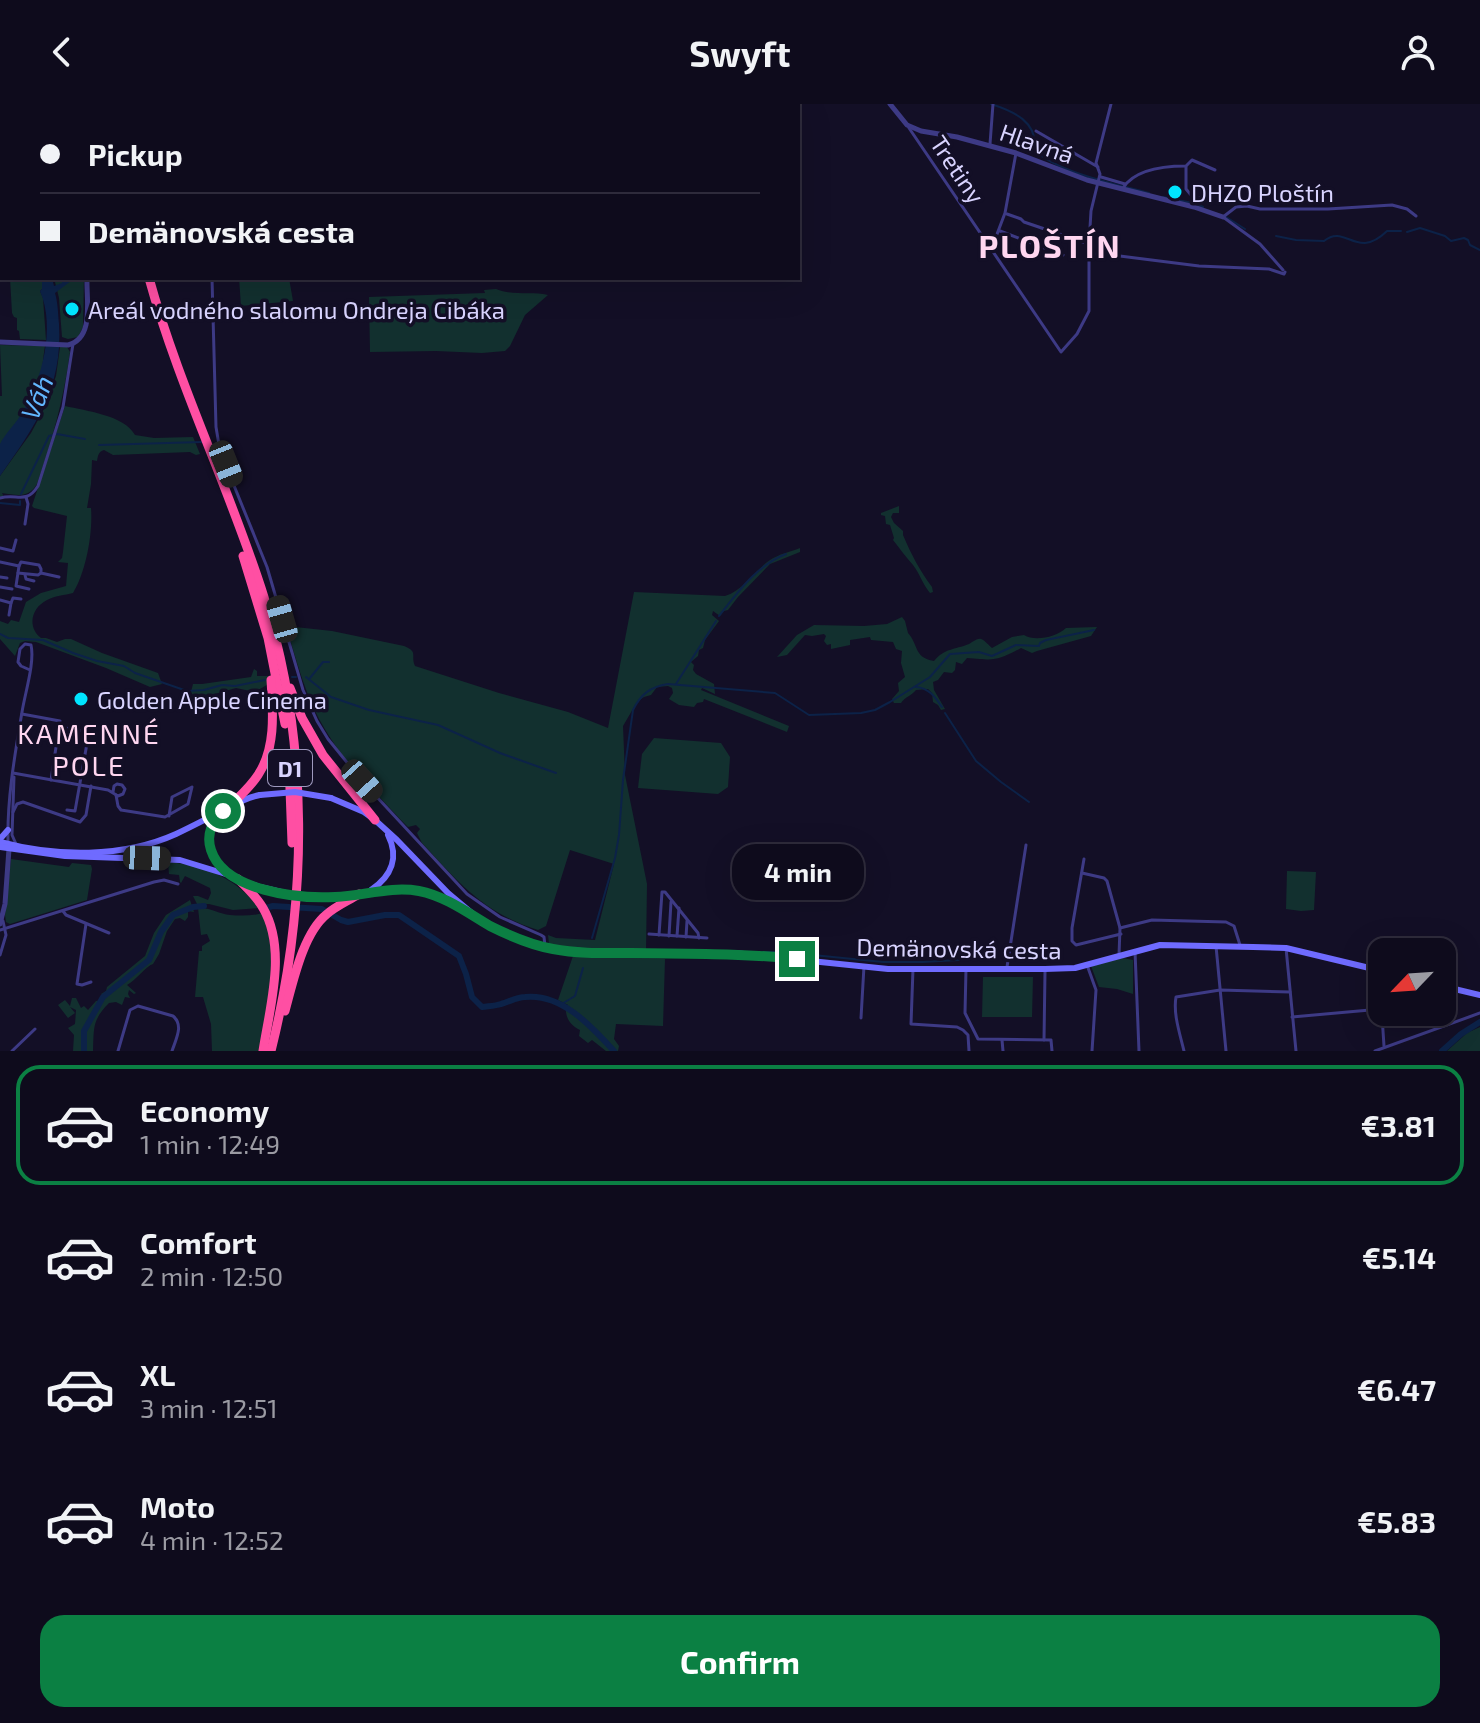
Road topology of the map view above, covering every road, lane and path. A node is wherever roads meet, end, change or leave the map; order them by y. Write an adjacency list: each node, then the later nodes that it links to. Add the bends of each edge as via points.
1 (890, 104): 4 (street)
2 (1111, 104): 9 (street)
3 (993, 105): 6 (street)
4 (907, 125): 6 (street, Hlavná); 20 (street, Tretiny)
5 (1036, 131): 9 (street)
6 (990, 146): 7 (street, Hlavná)
7 (1016, 153): 11 (street, Hlavná); 15 (street)
8 (1186, 166): 10 (street, via 1194,160); 12 (street, via 1148,171); 14 (street, via 1186,189)
9 (1098, 167): 11 (street)
10 (1215, 170)
11 (1100, 181): 12 (street, Hlavná); 19 (street)
12 (1124, 186): 14 (street, Hlavná)
13 (1211, 197): 14 (street)
14 (1195, 204): 17 (street, Hlavná)
15 (1005, 213): 18 (street); 19 (street)
16 (1416, 216): 17 (street, via 1392,205 1247,206)
17 (1222, 217): 21 (street, via 1260,244 1284,274)
18 (1000, 231): 20 (street); 22 (street)
19 (1089, 244): 21 (street)
20 (991, 250): 21 (street, Tretiny, via 1061,352 1089,311)
21 (1089, 254)
22 (1063, 255)
23 (87, 280): 27 (street, via 86,326)
24 (147, 280): 28 (highway, D1, via 167,356)
25 (212, 280): 99 (street, via 218,443 263,557 317,721 346,763 467,894 500,917 541,935)
26 (0, 342): 27 (street)
27 (73, 344): 29 (street, via 57,430 38,486)
28 (203, 443): 50 (highway, D1); 52 (highway, D1, via 264,597)
29 (26, 497): 30 (street); 31 (street)
30 (0, 498)
31 (25, 524)
32 (16, 540): 33 (street, via 13,551)
33 (0, 548)
34 (0, 562): 35 (street)
35 (19, 566): 36 (street); 37 (street, via 39,565)
36 (18, 573): 38 (street); 45 (street, via 16,586)
37 (41, 573): 38 (street); 40 (street)
38 (25, 575): 42 (street)
39 (0, 577): 41 (street)
40 (59, 577)
41 (7, 578)
42 (34, 581)
43 (0, 587): 44 (street)
44 (12, 589)
45 (29, 589)
46 (21, 599): 48 (street)
47 (0, 600): 48 (street)
48 (11, 603): 49 (street)
49 (9, 615)
50 (268, 638): 62 (highway, via 271,739 260,773); 80 (highway, D1, via 290,773)
51 (30, 670): 51 (street, via 33,647 25,644 18,662); 53 (street)
52 (283, 670): 67 (highway, via 318,747); 80 (highway, D1, via 299,829)
53 (22, 714): 54 (street, via 60,721); 55 (street)
54 (59, 727): 56 (street); 57 (street, via 89,732)
55 (13, 773): 56 (street); 65 (street); 68 (street)
56 (51, 780): 57 (street)
57 (80, 784): 59 (street); 63 (street, via 75,811)
58 (116, 785): 60 (street); 61 (street); 61 (street, via 125,789)
59 (91, 786): 60 (street); 65 (street, via 80,822 23,802)
60 (99, 788): 61 (street)
61 (117, 794): 66 (street, via 123,810)
62 (232, 804): 64 (main road); 67 (main road, bridge, via 295,792 331,798)
63 (67, 810)
64 (223, 811): 73 (main road, via 174,835); 76 (main road, via 213,825 210,845 216,861)
65 (13, 812): 72 (street)
66 (169, 816): 66 (street, via 188,804 192,787 172,797)
67 (375, 820): 69 (main road)
68 (8, 830): 70 (main road); 72 (street)
69 (385, 830): 79 (main road, via 393,849 392,867 383,881); 85 (main road)
70 (0, 843): 72 (main road)
71 (1026, 845): 110 (street)
72 (13, 848): 73 (main road); 88 (street)
73 (97, 855): 76 (main road, via 180,860)
74 (1084, 859): 75 (street)
75 (1082, 873): 89 (street, via 1107,881); 89 (street, via 1073,942)
76 (233, 877): 78 (highway)
77 (178, 884): 84 (street, via 154,882)
78 (257, 892): 79 (main road, bridge); 128 (highway, via 274,946)
79 (362, 894): 85 (main road, via 423,892); 128 (highway, via 327,913 316,926)
80 (294, 901): 128 (highway, D1, via 288,965)
81 (661, 901): 82 (street); 82 (street, via 665,892); 92 (street)
82 (672, 902): 83 (street); 93 (street)
83 (679, 908): 86 (street); 94 (street)
84 (63, 911): 87 (street); 88 (street)
85 (472, 914): 99 (main road, Demänovská cesta, via 507,934)
86 (687, 919): 95 (street); 96 (street)
87 (86, 924): 90 (street); 112 (street, via 77,984)
88 (2, 925): 103 (street, via 5,941)
89 (1120, 931): 100 (street, via 1152,920 1226,922 1234,926); 104 (street)
90 (109, 933)
91 (649, 934): 92 (street)
92 (659, 935): 93 (street)
93 (669, 936): 94 (street)
94 (677, 936): 95 (street)
95 (686, 937): 96 (street)
96 (699, 938): 97 (street)
97 (707, 938)
98 (1216, 946): 100 (main road, Demänovská cesta); 102 (main road, Demänovská cesta, via 1160,945); 114 (street)
99 (546, 947): 106 (main road, Demänovská cesta, via 600,953 723,953)
100 (1240, 947): 101 (main road, Demänovská cesta)
101 (1286, 948): 107 (main road, Demänovská cesta); 115 (street)
102 (1135, 951): 104 (main road, Demänovská cesta); 136 (street)
103 (0, 955)
104 (1119, 955): 105 (main road, Demänovská cesta)
105 (1087, 965): 111 (main road, Demänovská cesta); 135 (street, via 1096,990)
106 (864, 966): 108 (main road, Demänovská cesta); 120 (street)
107 (1368, 968)
108 (913, 969): 109 (main road, Demänovská cesta); 124 (street, via 911,1024 957,1027)
109 (966, 969): 110 (main road, Demänovská cesta); 123 (street, via 965,1010)
110 (1006, 969): 111 (main road, Demänovská cesta)
111 (1045, 969): 126 (street)
112 (91, 982)
113 (1456, 989): 116 (main road)
114 (1220, 990): 115 (street); 137 (street, via 1176,997); 138 (street)
115 (1290, 992): 119 (street)
116 (1480, 995)
117 (1368, 1010): 119 (street)
118 (1480, 1013): 127 (street)
119 (1292, 1017): 139 (street)
120 (861, 1018)
121 (1382, 1026): 127 (street)
122 (35, 1029): 129 (street)
123 (975, 1034): 124 (street); 125 (street, via 980,1040)
124 (968, 1035): 132 (street)
125 (1002, 1040): 126 (street); 133 (street)
126 (1044, 1040): 134 (street, via 1052,1041)
127 (1384, 1048): 140 (street)
128 (268, 1050)
129 (12, 1051)
130 (118, 1051): 131 (street, via 130,1010 138,1006 176,1019 179,1028)
131 (172, 1051)
132 (969, 1051)
133 (1003, 1051)
134 (1052, 1051)
135 (1092, 1051)
136 (1139, 1051)
137 (1184, 1051)
138 (1226, 1051)
139 (1296, 1051)
140 (1375, 1051)

